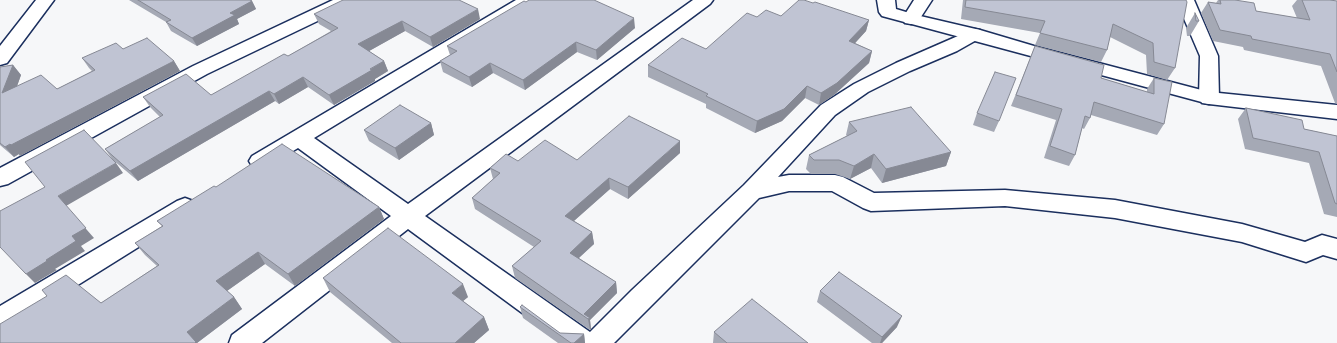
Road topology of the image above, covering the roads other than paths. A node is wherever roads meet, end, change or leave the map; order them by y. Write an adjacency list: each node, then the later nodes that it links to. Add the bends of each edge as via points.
1 (45, 0): 12 (street)
2 (347, 0): 17 (street, via 200,70)
3 (528, 0): 15 (street)
4 (704, 0): 20 (street)
5 (886, 0): 10 (street, via 888,12)
6 (923, 0): 10 (street)
7 (1185, 0): 13 (street, via 1209,56)
8 (1333, 0): 9 (street)
9 (1337, 1)
10 (911, 19): 11 (street)
11 (974, 34): 13 (street); 18 (street, via 861,88 828,110)
12 (0, 58)
13 (1209, 98): 14 (street)
14 (1337, 112)
15 (298, 138): 16 (street); 20 (street)
16 (244, 171)
17 (0, 178)
18 (752, 192): 21 (street, via 789,184 835,183 871,202 1005,198 1115,209 1242,233 1306,252 1322,245); 25 (street)
19 (204, 196): 22 (street)
20 (409, 217): 23 (street); 24 (street)
21 (1337, 249)
22 (0, 320)
23 (242, 343)
24 (584, 343)
25 (597, 343)

